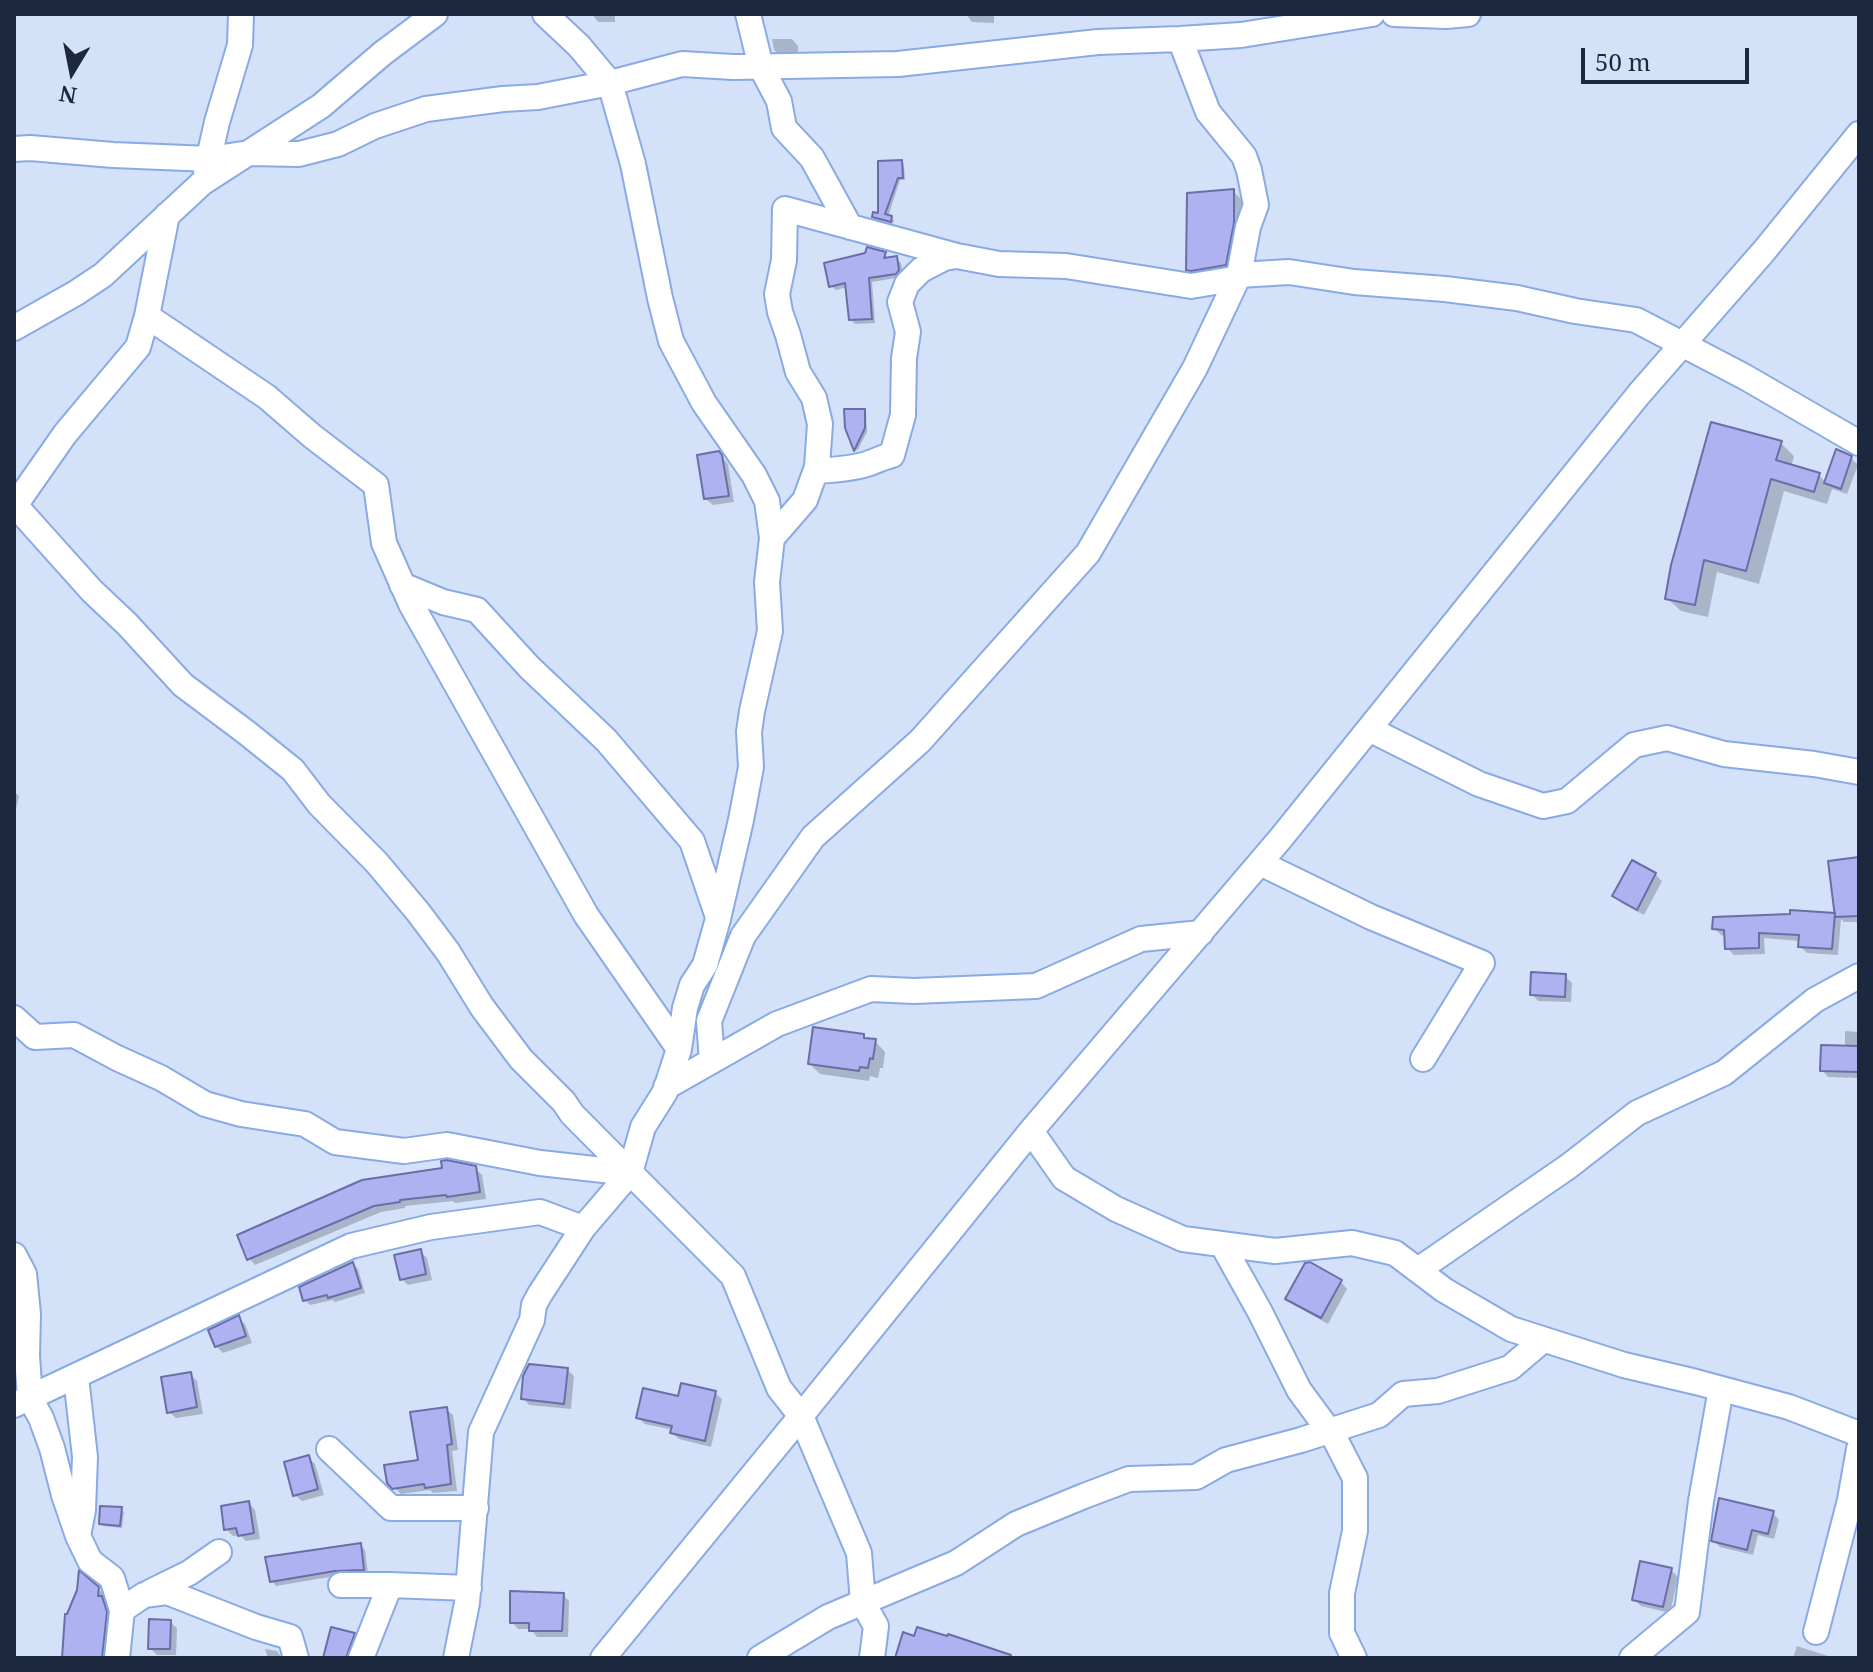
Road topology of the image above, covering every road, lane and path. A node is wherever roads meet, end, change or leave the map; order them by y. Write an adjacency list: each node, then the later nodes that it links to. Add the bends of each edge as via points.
1 (241, 14): 15 (street, via 240,45)
2 (435, 14): 14 (street, via 321,106)
3 (545, 14): 8 (street)
4 (748, 14): 10 (street)
5 (1372, 14): 9 (street)
6 (1394, 14): 7 (street)
7 (1468, 14)
8 (564, 24): 11 (street)
9 (1180, 39): 10 (street, via 1098,42 898,64); 20 (street, via 1208,112 1249,170 1256,205)
10 (761, 67): 11 (street, via 682,64); 18 (street, via 779,101 784,128 812,158)
11 (610, 83): 14 (street, via 426,109 299,154); 27 (street, via 671,341 704,403 754,475 767,501)
12 (1859, 134): 23 (street)
13 (14, 149): 15 (street)
14 (249, 153): 15 (street); 16 (street)
15 (210, 159): 16 (street)
16 (202, 183): 17 (street)
17 (167, 215): 21 (street); 22 (street, via 103,275)
18 (850, 227): 19 (street); 25 (street, via 785,209 777,294 798,372 814,398 820,424)
19 (957, 256): 20 (street, via 1191,286); 25 (street, via 921,270 907,284 900,302 908,332 903,415 892,455)
20 (1239, 275): 23 (street, via 1289,272 1517,298 1636,320); 38 (street, via 1195,368 1088,553 920,741 813,837 743,936 709,1021)
21 (147, 316): 26 (street, via 138,347 65,434); 28 (street, via 267,397 376,485 384,543)
22 (14, 328)
23 (1682, 345): 24 (street); 29 (street)
24 (1859, 443)
25 (816, 471): 27 (street, via 805,500)
26 (15, 505): 41 (street, via 183,685 293,770 418,912 521,1059)
27 (772, 538): 32 (street, via 767,582 770,631 749,732 751,767)
28 (402, 585): 32 (street, via 477,610 606,740 692,841); 36 (street, via 586,915)
29 (1369, 729): 30 (street, via 1479,784 1543,806 1567,801 1634,745 1667,738 1724,754); 31 (street)
30 (1859, 772)
31 (1260, 863): 33 (street); 37 (street, via 1482,963)
32 (718, 919): 36 (street, via 705,965 692,985)
33 (1201, 933): 38 (street, via 1141,939 1036,986 871,989 777,1024); 40 (street)
34 (1859, 976): 45 (street, via 1815,1000 1724,1073 1637,1113)
35 (14, 1018): 41 (street, via 35,1037 74,1035 205,1104 305,1124 335,1142 404,1151 447,1145)
36 (679, 1049): 39 (street)
37 (1423, 1059)
38 (712, 1061): 39 (street)
39 (666, 1087): 41 (street, via 643,1127)
40 (1031, 1131): 43 (street, via 1064,1178 1116,1209 1183,1239); 50 (street)
41 (630, 1173): 42 (street); 50 (street, via 733,1276 779,1388)
42 (583, 1228): 47 (street, via 540,1212 431,1227 351,1246); 55 (street, via 534,1305 481,1432)
43 (1222, 1244): 45 (street, via 1275,1251 1352,1243 1395,1253); 51 (street, via 1299,1390)
44 (14, 1255): 49 (street, via 24,1274 28,1314)
45 (1418, 1270): 46 (street, via 1511,1329)
46 (1543, 1340): 48 (street); 51 (street, via 1510,1368 1438,1391 1403,1394 1379,1415)
47 (76, 1377): 49 (street); 56 (street, via 85,1457)
48 (1721, 1389): 52 (street); 73 (street, via 1687,1612)
49 (22, 1402): 56 (street, via 52,1448)
50 (801, 1416): 62 (street, via 859,1553); 69 (street)
51 (1329, 1431): 62 (street, via 1226,1460 1196,1477 1129,1479 1016,1524 956,1563); 72 (street, via 1355,1478 1355,1531 1342,1593 1342,1633)
52 (1859, 1434)
53 (329, 1449): 55 (street, via 391,1508)
54 (1859, 1449): 64 (street)
55 (476, 1508): 60 (street)
56 (78, 1536): 63 (street, via 90,1561 112,1578)
57 (219, 1552): 61 (street)
58 (341, 1585): 59 (street)
59 (390, 1585): 60 (street); 67 (street)
60 (469, 1588): 68 (street)
61 (144, 1595): 63 (street); 66 (street, via 167,1592 290,1637)
62 (863, 1603): 70 (street, via 828,1617); 71 (street, via 876,1626)
63 (122, 1610): 65 (street)
64 (1816, 1632)
65 (117, 1658)
66 (296, 1658)
67 (361, 1658)
68 (456, 1658)
69 (603, 1658)
70 (760, 1658)
71 (872, 1658)
72 (1354, 1658)
73 (1632, 1658)

